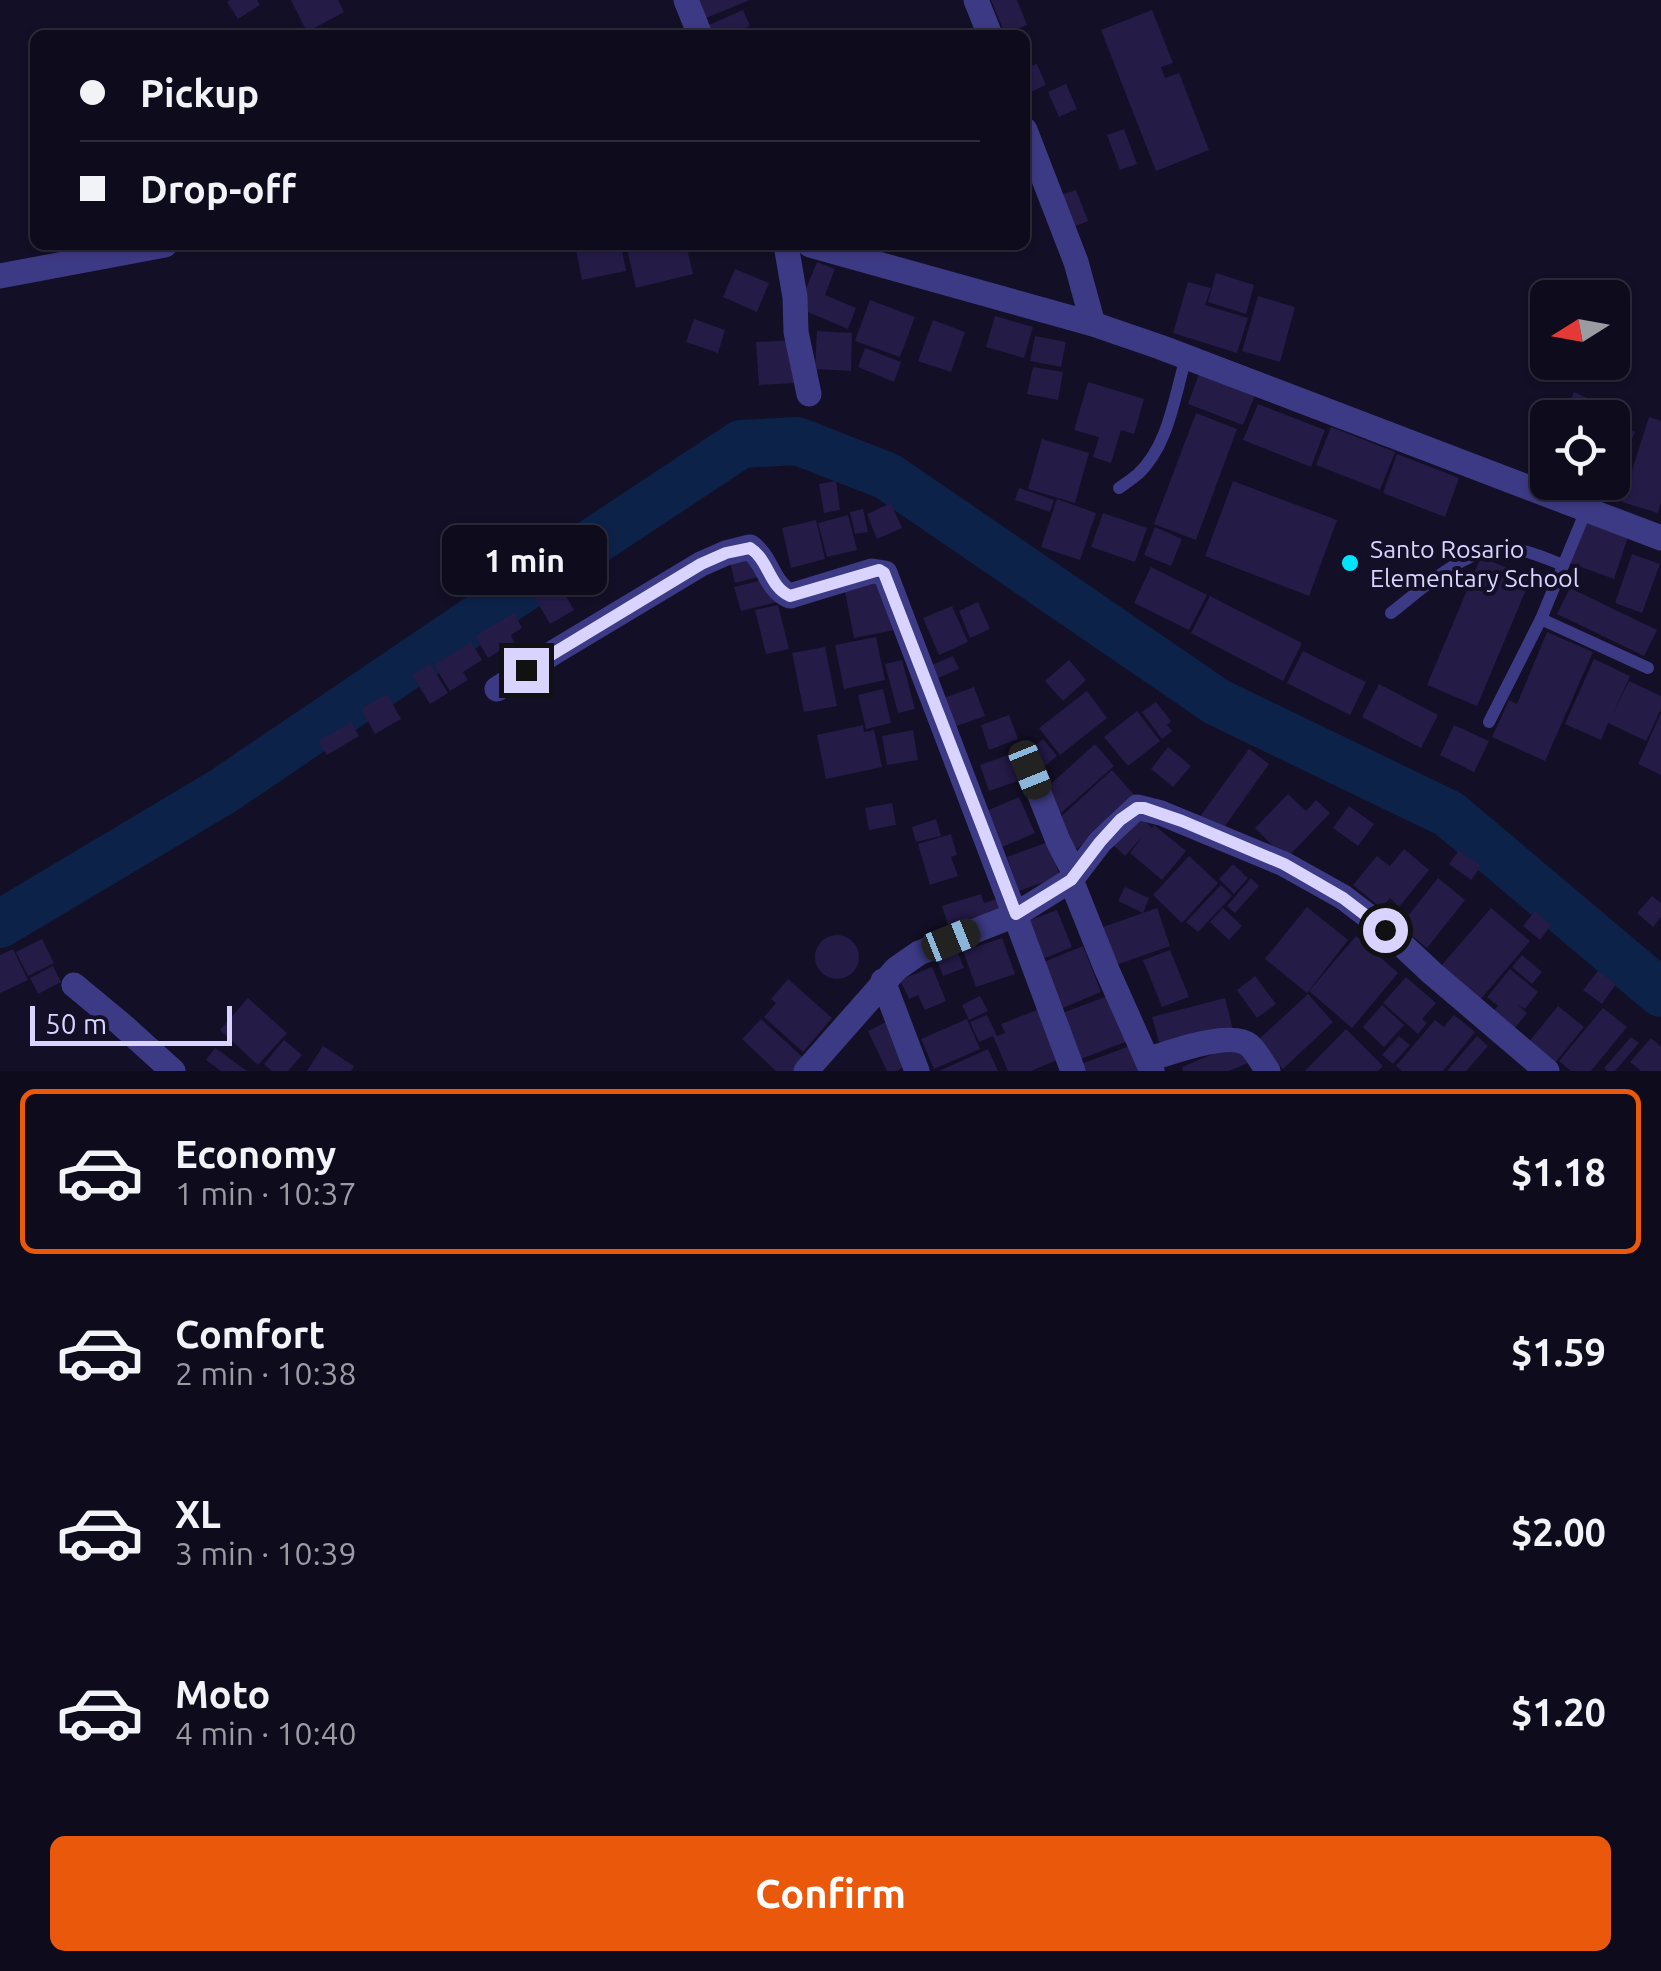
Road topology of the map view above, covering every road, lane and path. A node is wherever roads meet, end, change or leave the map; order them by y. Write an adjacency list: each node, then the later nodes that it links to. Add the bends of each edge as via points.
1 (686, 0): 3 (street)
2 (976, 0): 4 (street)
3 (698, 30)
4 (988, 30)
5 (1030, 143): 10 (street)
6 (138, 250): 9 (street)
7 (787, 250): 12 (street)
8 (828, 250): 10 (street)
9 (0, 276)
10 (1093, 324): 11 (street)
11 (1186, 358): 13 (lane, via 1155,452); 14 (street)
12 (809, 394)
13 (1118, 488)
14 (1587, 508): 15 (street); 16 (lane)
15 (1661, 538)
16 (1563, 565): 17 (lane, via 1504,548 1479,553); 18 (lane)
17 (1391, 613)
18 (1541, 619): 19 (lane); 21 (lane)
19 (1648, 668)
20 (498, 689): 24 (street, via 726,553 757,552 780,592 790,596 879,570)
21 (1489, 722)
22 (1030, 770): 23 (street)
23 (1073, 877): 24 (street); 27 (street); 33 (street, via 1120,820 1137,808 1161,812 1284,864 1343,898)
24 (1016, 914): 25 (street, via 919,953); 31 (street)
25 (883, 982): 29 (street); 30 (street)
26 (74, 986): 28 (street)
27 (1149, 1066): 32 (street, via 1182,1048 1231,1038 1248,1044)
28 (173, 1071)
29 (806, 1071)
30 (917, 1071)
31 (1073, 1071)
32 (1268, 1071)
33 (1547, 1071)

